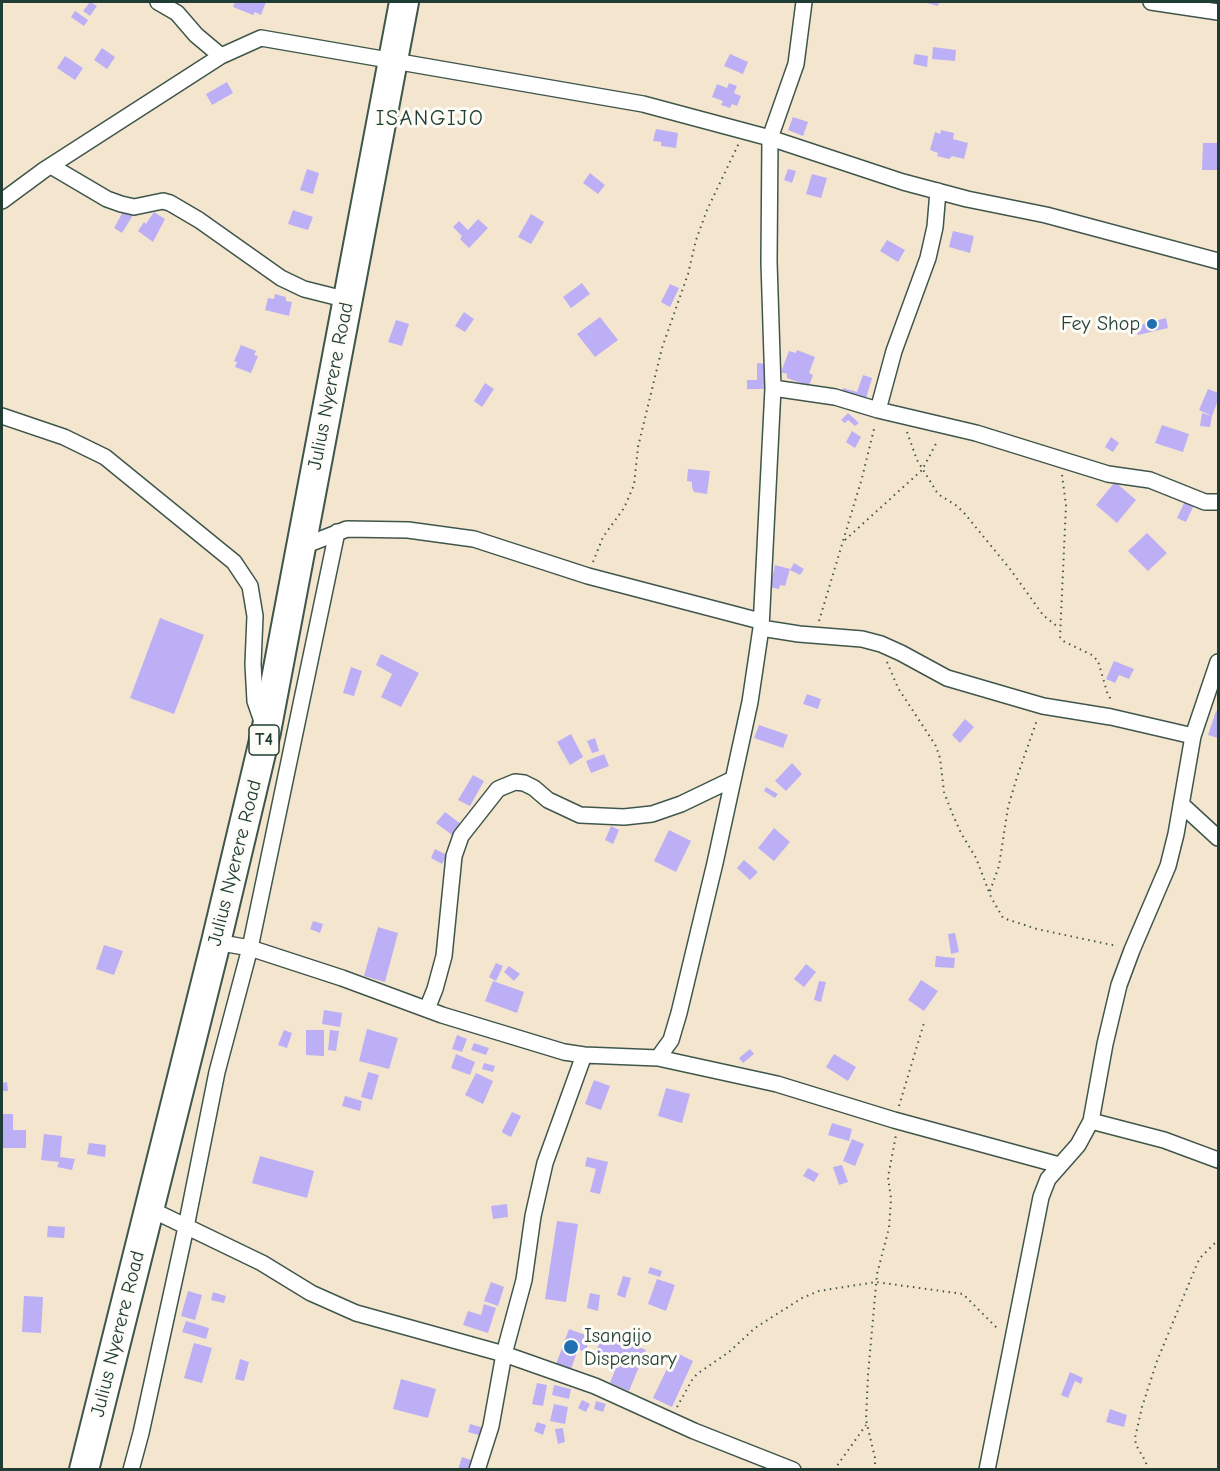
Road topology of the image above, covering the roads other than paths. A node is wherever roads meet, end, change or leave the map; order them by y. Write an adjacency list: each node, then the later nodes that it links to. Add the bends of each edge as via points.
1 (158, 2): 6 (street, via 177,13)
2 (404, 2): 7 (highway, Julius Nyerere Road / T4)
3 (804, 2): 8 (street, via 796,64)
4 (1151, 2): 5 (street)
5 (1218, 12)
6 (221, 56): 7 (street, via 261,38); 9 (street)
7 (393, 61): 8 (street, via 643,105); 13 (highway, Julius Nyerere Road / T4)
8 (770, 138): 10 (street); 14 (street)
9 (51, 166): 11 (street); 13 (street, via 122,204 134,207 170,203 281,278 304,289)
10 (938, 191): 12 (street); 15 (street, via 927,258)
11 (2, 201)
12 (1218, 261)
13 (348, 300): 19 (highway, Julius Nyerere Road / T4)
14 (773, 388): 15 (street, via 836,397); 20 (street)
15 (878, 410): 17 (street, via 954,428 1108,474 1150,480 1205,502)
16 (2, 416): 22 (street, via 64,437 105,457 234,562 250,586 255,616 255,701)
17 (1218, 502)
18 (338, 532): 19 (street); 20 (street, via 408,530 474,539); 28 (street)
19 (301, 547): 22 (highway, Julius Nyerere Road / T4)
20 (760, 625): 23 (street, via 814,636 862,639 901,653 947,678 1042,706); 24 (street, via 750,702)
21 (1218, 662): 23 (street)
22 (266, 732): 27 (highway, Julius Nyerere Road / T4)
23 (1193, 736): 25 (street)
24 (733, 779): 29 (street, via 681,804 652,814 624,817 580,815 524,783 498,789 461,836 454,856 444,956); 30 (street)
25 (1181, 804): 26 (street); 34 (street, via 1168,866 1119,985)
26 (1218, 838)
27 (216, 942): 28 (street); 37 (highway, Julius Nyerere Road / T4)
28 (250, 948): 29 (street); 38 (street, via 217,1071)
29 (426, 1009): 31 (street, via 564,1052)
30 (671, 1040): 32 (street); 33 (street, via 671,1054)
31 (584, 1054): 32 (street); 39 (street, via 545,1163 524,1280)
32 (658, 1058): 33 (street)
33 (676, 1062): 36 (street, via 777,1084)
34 (1091, 1121): 35 (street, via 1164,1140); 36 (street, via 1078,1145)
35 (1218, 1160)
36 (1059, 1165): 44 (street, via 1041,1197)
37 (150, 1209): 38 (street); 40 (highway, Julius Nyerere Road / T4)
38 (186, 1227): 39 (street, via 262,1263 311,1293 356,1312); 41 (street)
39 (504, 1354): 42 (street, via 492,1426); 43 (street, via 595,1386)
40 (84, 1470)
41 (131, 1470)
42 (477, 1470)
43 (793, 1470)
44 (987, 1470)

